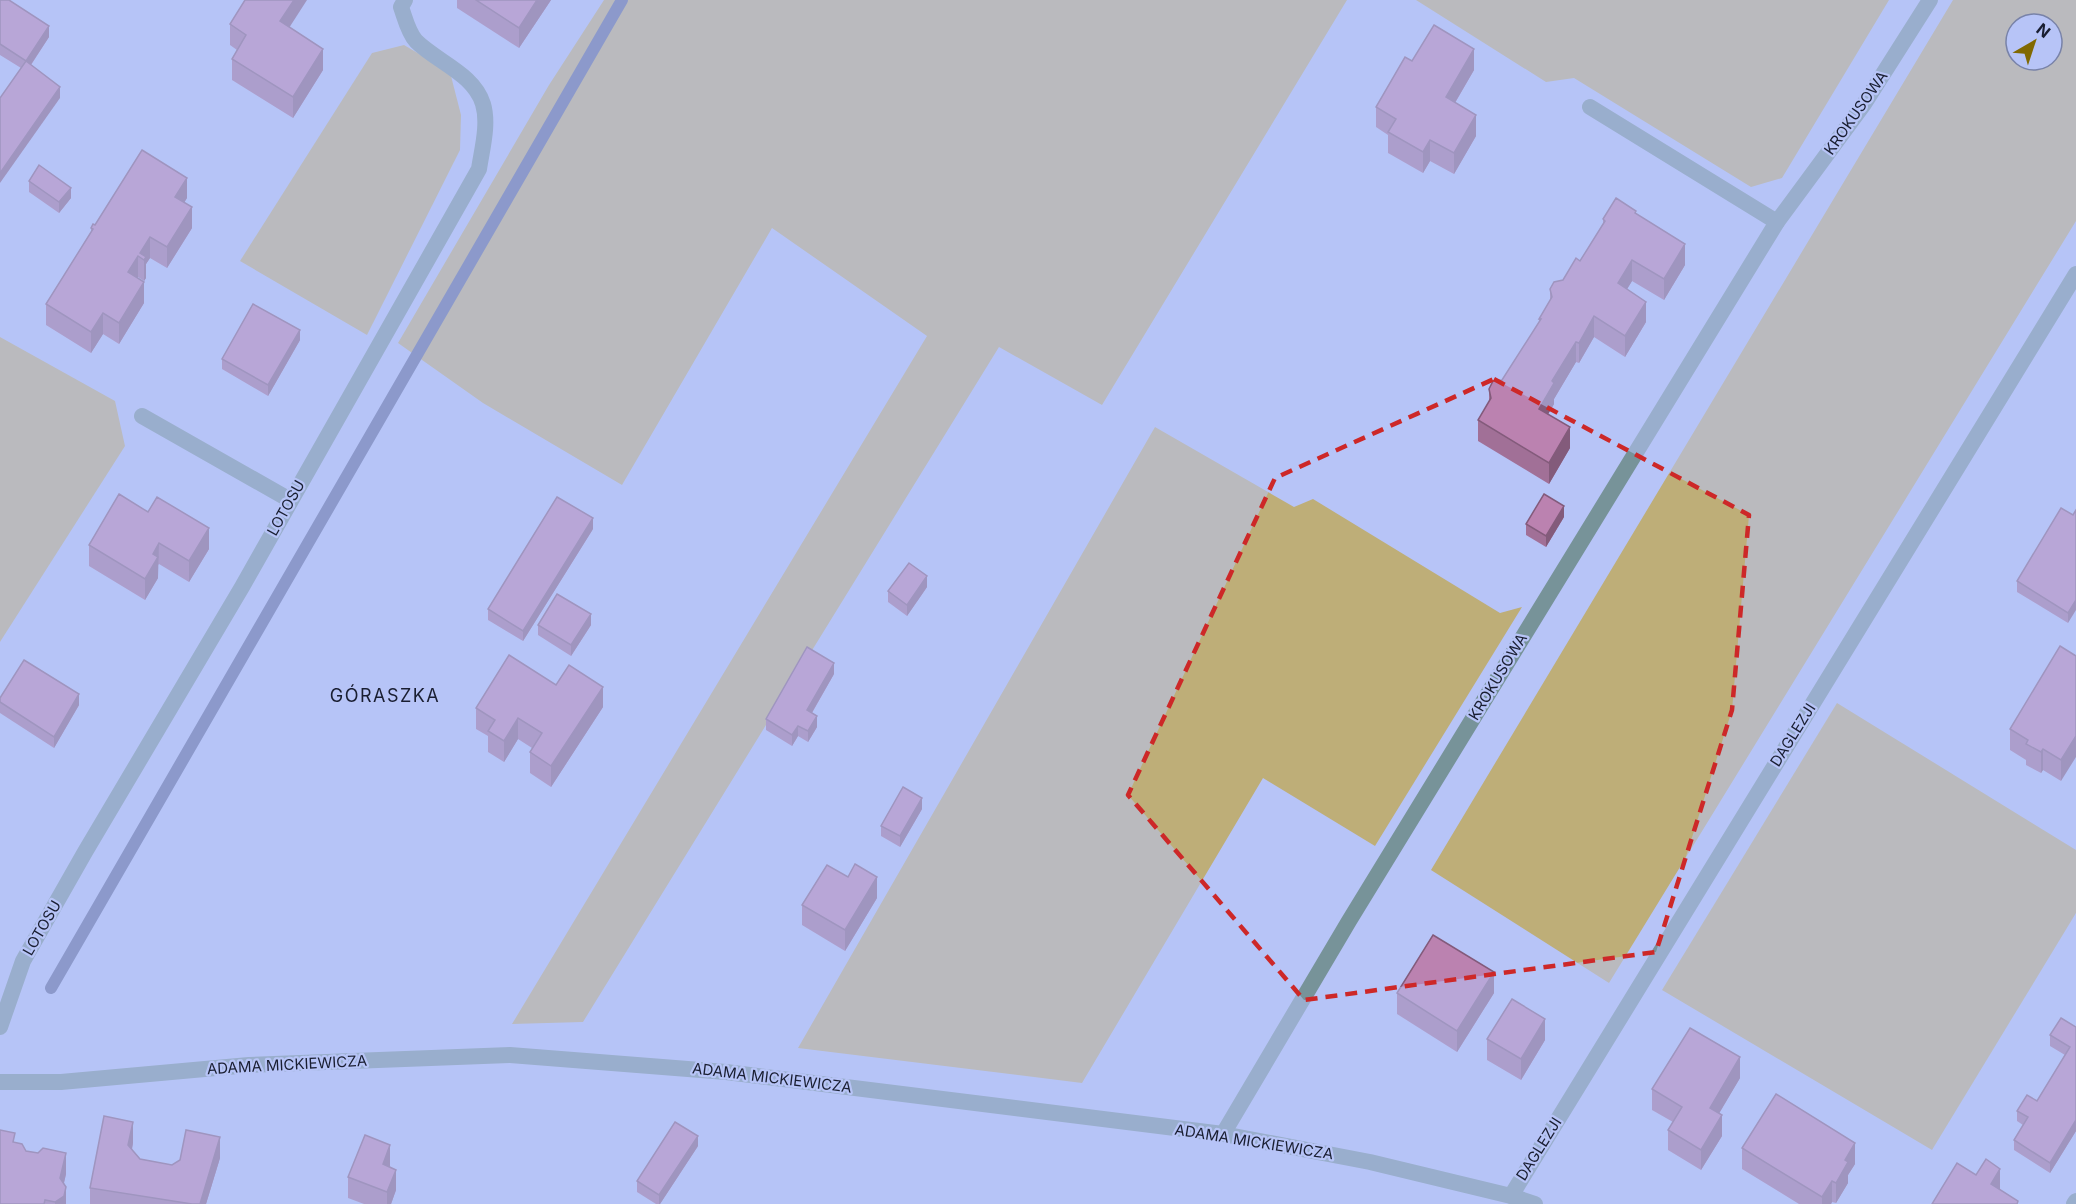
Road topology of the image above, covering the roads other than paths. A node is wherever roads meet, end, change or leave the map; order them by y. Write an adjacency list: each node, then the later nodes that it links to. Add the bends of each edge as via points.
1 (405, 0): 7 (street, LOTOSU, via 401,7 415,40 472,84 483,103 486,120 479,169)
2 (1930, 0): 4 (street, KROKUSOWA, via 1864,104)
3 (1590, 107): 4 (street)
4 (1777, 222): 10 (street, KROKUSOWA)
5 (2076, 274): 11 (street, DAGLEZJI)
6 (142, 416): 7 (street)
7 (290, 500): 8 (street, LOTOSU, via 23,961)
8 (0, 1027)
9 (0, 1082): 10 (street, ADAMA MICKIEWICZA, via 61,1082 249,1065 510,1055 726,1072)
10 (1223, 1134): 11 (street, ADAMA MICKIEWICZA, via 1370,1162)
11 (1511, 1196): 12 (street, ADAMA MICKIEWICZA)
12 (1535, 1204)

